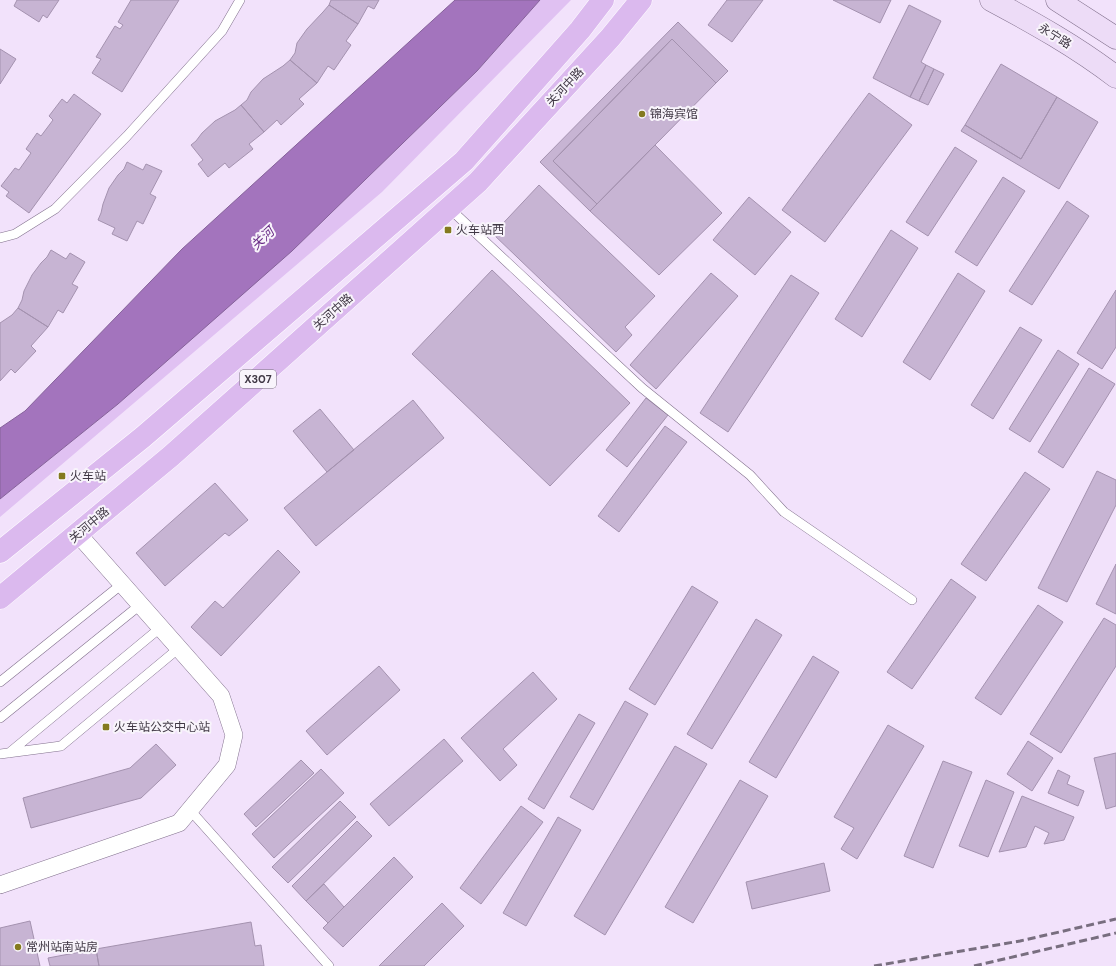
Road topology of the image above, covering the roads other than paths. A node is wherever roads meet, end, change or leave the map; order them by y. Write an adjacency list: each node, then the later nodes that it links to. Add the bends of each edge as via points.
1 (240, 0): 9 (lane, via 222,30 127,136 55,210 15,234)
2 (603, 0): 11 (main road, via 580,30 464,161 143,437)
3 (641, 0): 8 (main road, 关河中路, via 610,38 484,176)
4 (991, 0): 7 (main road, 永宁路, via 1042,27)
5 (1057, 0): 6 (main road)
6 (1116, 38)
7 (1116, 77)
8 (442, 214): 10 (main road, 关河中路 / X307, via 171,456); 14 (lane, via 642,388 750,475 784,512)
9 (0, 238)
10 (78, 534): 12 (street); 13 (main road, 关河中路 / X307)
11 (0, 552)
12 (122, 584): 15 (street); 18 (lane)
13 (0, 598)
14 (912, 600)
15 (140, 605): 16 (street); 19 (lane)
16 (160, 628): 17 (street); 20 (lane)
17 (179, 648): 20 (lane, via 61,746); 21 (street, via 221,696 234,735 227,765)
18 (0, 682)
19 (0, 718)
20 (5, 753)
21 (190, 810): 22 (street, via 180,823); 23 (lane)
22 (0, 885)
23 (329, 966)

